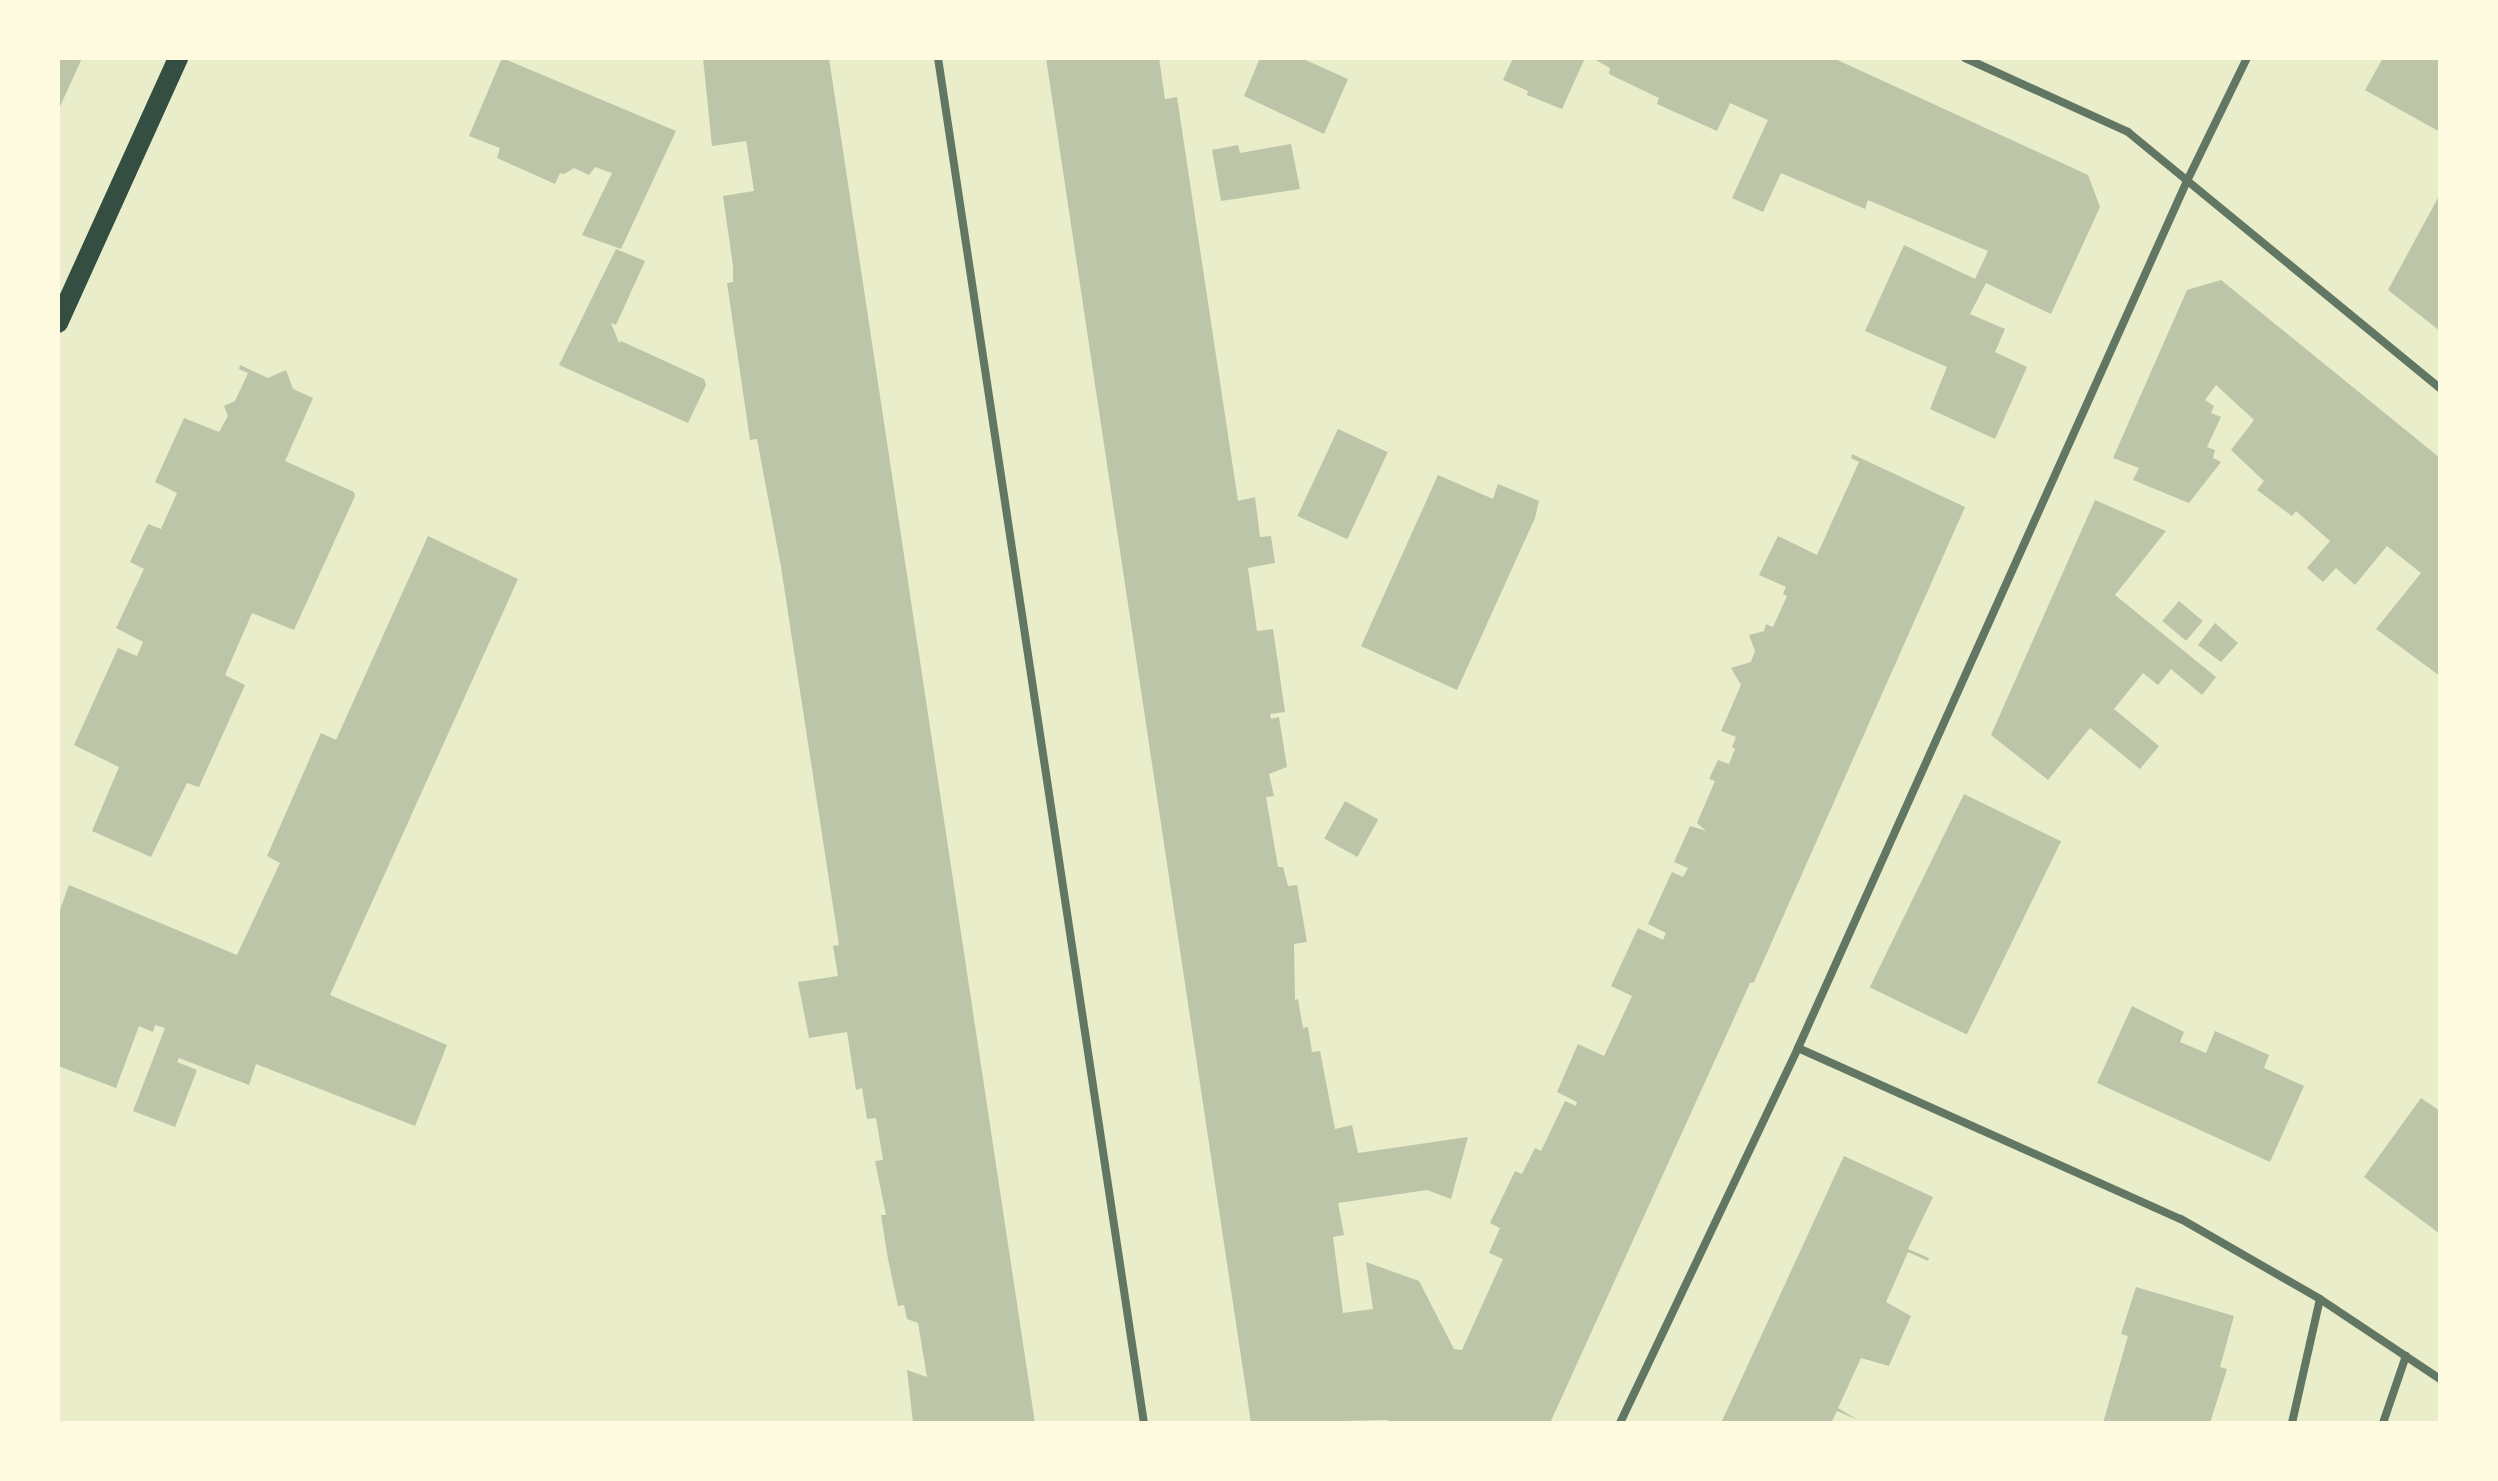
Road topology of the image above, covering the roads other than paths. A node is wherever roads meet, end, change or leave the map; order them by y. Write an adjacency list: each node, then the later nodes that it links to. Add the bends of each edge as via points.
1 (178, 58): 6 (main road)
2 (938, 58): 12 (street)
3 (1965, 58): 5 (street, via 2128,132)
4 (2247, 58): 5 (street)
5 (2186, 183): 7 (street); 8 (street)
6 (58, 323)
7 (2440, 388)
8 (1798, 1048): 9 (street, via 2181,1219); 13 (street)
9 (2320, 1299): 10 (street); 14 (street)
10 (2406, 1356): 11 (street); 15 (street)
11 (2440, 1379)
12 (1144, 1423)
13 (1620, 1423)
14 (2292, 1423)
15 (2383, 1423)

